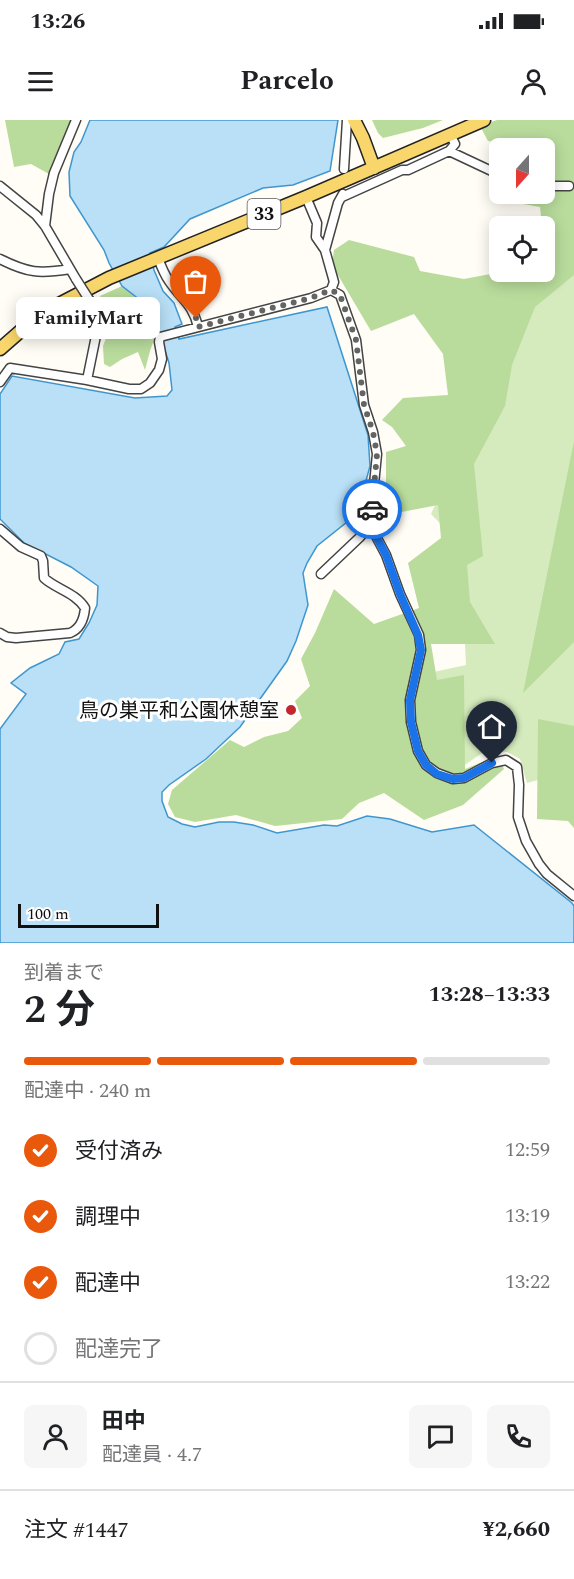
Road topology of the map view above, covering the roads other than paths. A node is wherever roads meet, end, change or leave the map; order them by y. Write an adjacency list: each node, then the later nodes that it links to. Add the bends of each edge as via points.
1 (76, 120): 14 (street, via 54,172)
2 (347, 120): 8 (street)
3 (354, 120): 7 (main road)
4 (484, 120): 5 (main road, 33)
5 (450, 134): 6 (street, via 455,144); 7 (main road, 33)
6 (449, 151): 9 (street); 15 (street, via 343,194)
7 (374, 168): 13 (main road, 33)
8 (344, 170)
9 (489, 170)
10 (0, 186): 14 (street)
11 (555, 186): 12 (street)
12 (569, 186)
13 (306, 197): 15 (street, via 317,223 316,237); 17 (main road, 33)
14 (45, 226): 18 (street)
15 (325, 250): 19 (street, via 333,282)
16 (0, 259): 18 (street, via 34,272)
17 (156, 259): 20 (street, via 188,303); 21 (main road, 33, via 40,314)
18 (70, 268): 22 (street, bridge, via 98,313)
19 (331, 290): 20 (street); 24 (street, via 340,295 356,340 364,405 377,454)
20 (198, 327): 22 (street, via 160,337 159,370 141,389)
21 (0, 349)
22 (87, 380): 23 (street, via 10,368)
23 (0, 382)
24 (370, 525): 26 (street); 28 (street, via 418,635 421,650 410,700 418,751 437,774 453,779 506,760 517,767 518,817 526,841 547,874)
25 (0, 529): 27 (street, via 21,547 41,556 44,578 85,608 81,623 70,633 16,638)
26 (321, 574)
27 (0, 633)
28 (574, 896)

